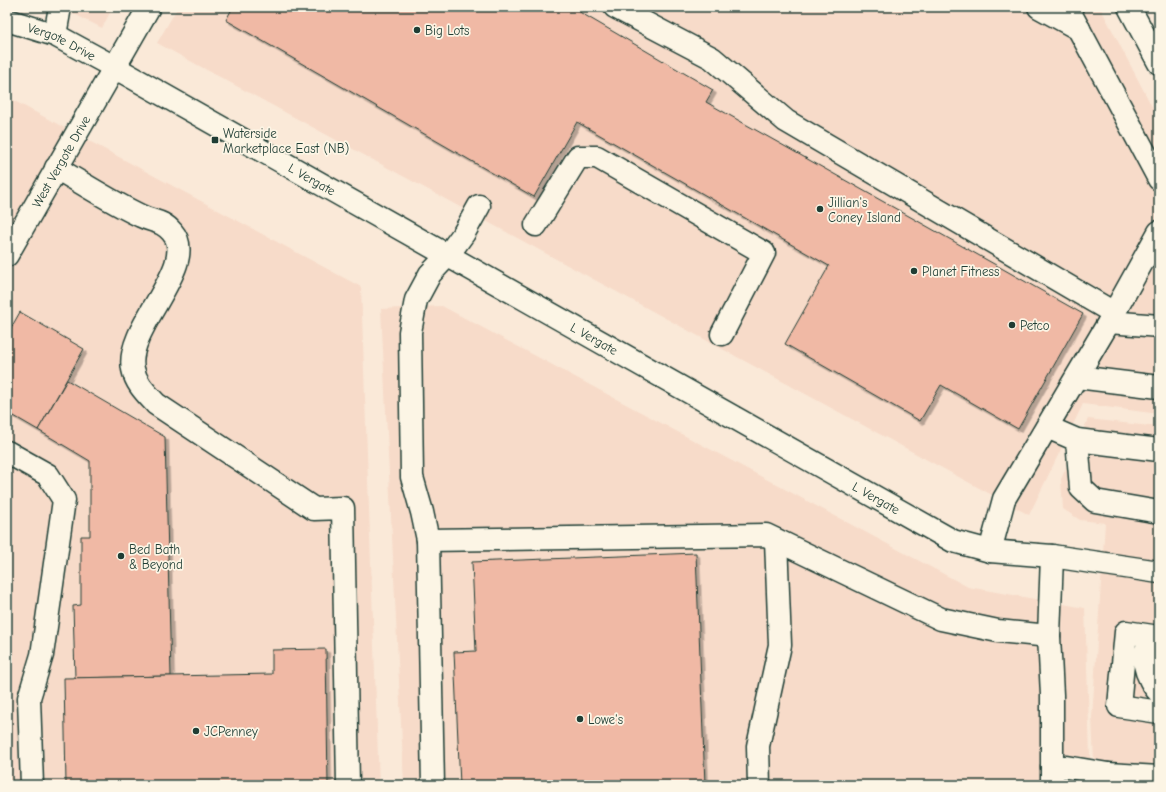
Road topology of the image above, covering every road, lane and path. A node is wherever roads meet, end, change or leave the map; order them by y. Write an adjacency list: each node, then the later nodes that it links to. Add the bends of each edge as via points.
1 (60, 7): 9 (street)
2 (150, 7): 11 (street)
3 (615, 7): 19 (street, via 712,58 786,121)
4 (1039, 7): 8 (street)
5 (1067, 7): 8 (street)
6 (1129, 7): 10 (street)
7 (7, 20): 9 (street, Vergote Drive)
8 (1079, 29): 13 (street)
9 (55, 35): 11 (street, Vergote Drive)
10 (1159, 62)
11 (114, 67): 12 (street, West Vergote Drive); 18 (street, L Vergate)
12 (56, 168): 17 (street, West Vergote Drive); 43 (street, via 142,217 162,222 174,233 179,248 177,266 134,345 132,368 140,387 156,404 314,509 343,508)
13 (1159, 179)
14 (479, 206): 18 (street)
15 (536, 225): 21 (street, via 578,157 597,157 764,254)
16 (1159, 232): 19 (street)
17 (7, 255)
18 (448, 255): 29 (street, via 430,274 416,300 410,332 412,476); 31 (street, L Vergate, via 930,529 954,541)
19 (1111, 318): 20 (street); 22 (street)
20 (1159, 326)
21 (722, 334)
22 (1076, 376): 23 (street); 24 (street)
23 (1159, 387)
24 (1047, 427): 25 (street); 31 (street, via 1004,499)
25 (1077, 440): 26 (street); 28 (street, via 1081,488 1095,501)
26 (1159, 450)
27 (7, 452): 42 (street, via 48,475 64,500 42,655 29,698)
28 (1159, 512)
29 (428, 540): 30 (street, via 766,535); 44 (street)
30 (776, 540): 34 (street, via 941,619 998,631); 45 (street, via 780,645 758,746)
31 (990, 551): 32 (street, L Vergate)
32 (1052, 556): 33 (street, L Vergate); 34 (street)
33 (1159, 572)
34 (1049, 636): 39 (street)
35 (1159, 636): 38 (street, via 1126,632 1119,706)
36 (1159, 645): 37 (street, via 1146,648 1144,655 1149,679)
37 (1159, 692)
38 (1159, 712)
39 (1052, 776): 41 (street, via 1066,767)
40 (1159, 777): 41 (street)
41 (1108, 779)
42 (32, 785)
43 (348, 785)
44 (433, 785)
45 (759, 785)

